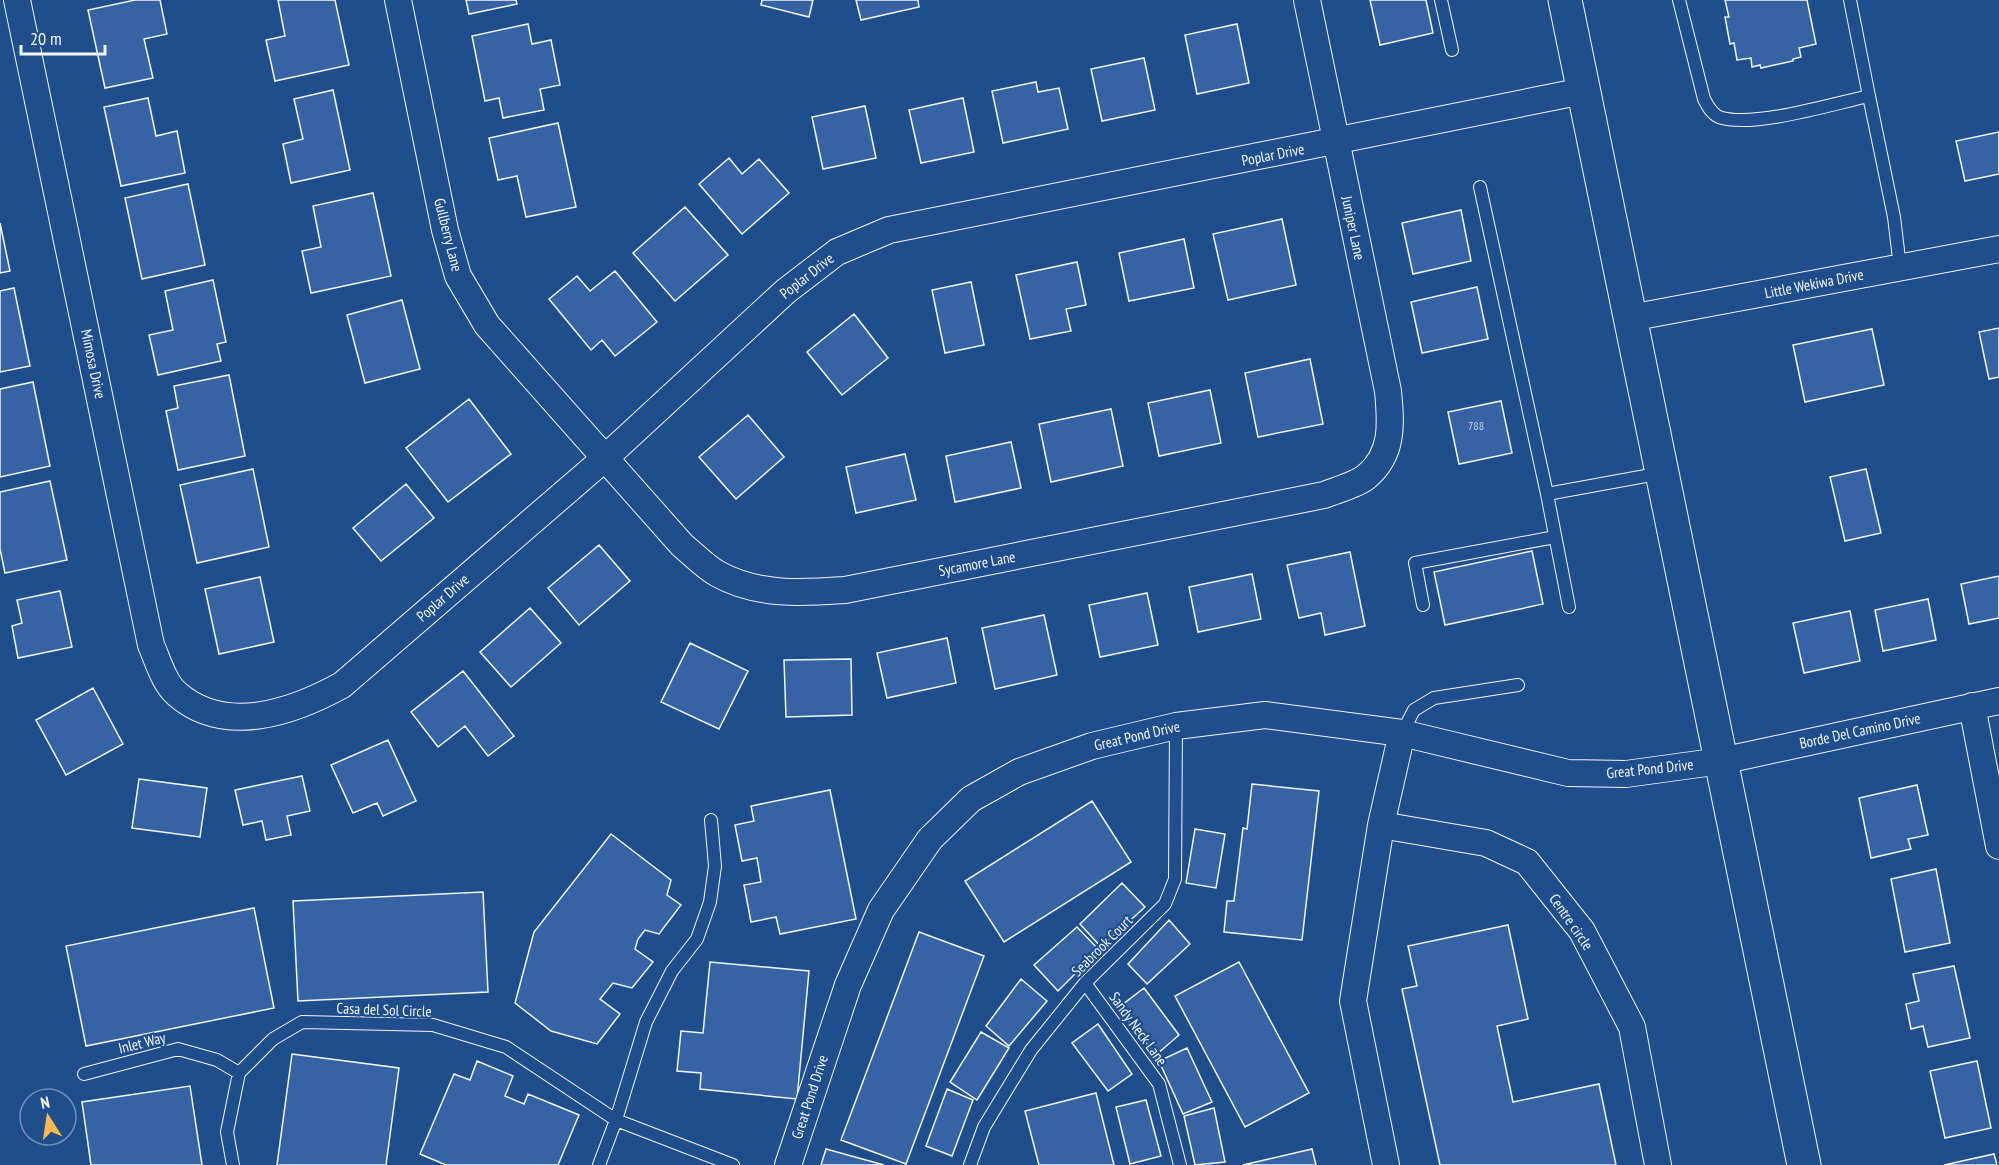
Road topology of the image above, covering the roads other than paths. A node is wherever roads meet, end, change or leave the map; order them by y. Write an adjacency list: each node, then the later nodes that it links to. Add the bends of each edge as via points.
1 (16, 0): 26 (street, Mimosa Drive, via 151,645 176,693)
2 (398, 0): 17 (street, Gullberry Lane, via 458,276 487,325)
3 (1307, 0): 11 (street, Juniper Lane)
4 (1441, 0): 8 (lane)
5 (1565, 0): 9 (main road)
6 (1679, 0): 10 (lane, via 1704,99 1720,118 1761,118)
7 (1850, 0): 10 (lane)
8 (1452, 50)
9 (1583, 91): 11 (street, Poplar Drive); 15 (main road)
10 (1869, 96): 14 (lane, via 1894,217)
11 (1335, 143): 16 (street, Juniper Lane, via 1388,391 1392,429); 17 (street, Poplar Drive, via 889,230 837,252 786,291)
12 (1480, 187): 19 (lane)
13 (1999, 249): 14 (street, Little Wekiwa Drive)
14 (1900, 267): 15 (street, Little Wekiwa Drive)
15 (1630, 318): 18 (main road)
16 (1383, 456): 17 (street, Sycamore Lane, via 1366,477 1324,495 845,591 794,594 759,589 718,574 682,545)
17 (604, 459): 26 (street, Poplar Drive, via 342,685 311,703 274,713 235,718)
18 (1663, 473): 19 (lane); 29 (main road)
19 (1547, 494): 20 (lane)
20 (1556, 537): 21 (lane, via 1416,563); 22 (lane)
21 (1423, 605)
22 (1569, 607)
23 (1518, 685): 28 (lane, via 1434,699 1414,710)
24 (1999, 701): 25 (street, Borde Del Camino Drive)
25 (1972, 706): 29 (street, Borde Del Camino Drive); 32 (street)
26 (201, 711)
27 (1176, 726): 28 (street, Great Pond Drive, via 1265,715); 33 (lane, Seabrook Court, via 1175,879 1165,904); 40 (street, Great Pond Drive, via 1092,746 1019,772 971,799 930,839 881,910 848,985)
28 (1402, 733): 29 (street, Great Pond Drive, via 1568,774 1626,774); 31 (street)
29 (1721, 761): 45 (main road)
30 (711, 819): 36 (lane, via 715,866 710,902 697,939 672,971 646,1022)
31 (1381, 825): 43 (street, via 1353,1001); 44 (street, Centre circle, via 1486,843 1527,862 1582,931 1632,1027)
32 (1999, 846)
33 (1086, 982): 41 (lane, Seabrook Court, via 1030,1050 984,1127); 42 (lane, Sandy Neck Lane, via 1159,1084)
34 (239, 1073): 35 (lane, Inlet Way, via 217,1060 178,1049); 36 (lane, Casa del Sol Circle, via 273,1039 302,1022 433,1025 506,1047); 37 (lane, via 227,1132)
35 (84, 1074)
36 (616, 1120): 38 (lane); 39 (lane, Casa del Sol Circle)
37 (233, 1165)
38 (599, 1165)
39 (733, 1165)
40 (788, 1165)
41 (970, 1165)
42 (1180, 1165)
43 (1386, 1165)
44 (1658, 1165)
45 (1804, 1165)

